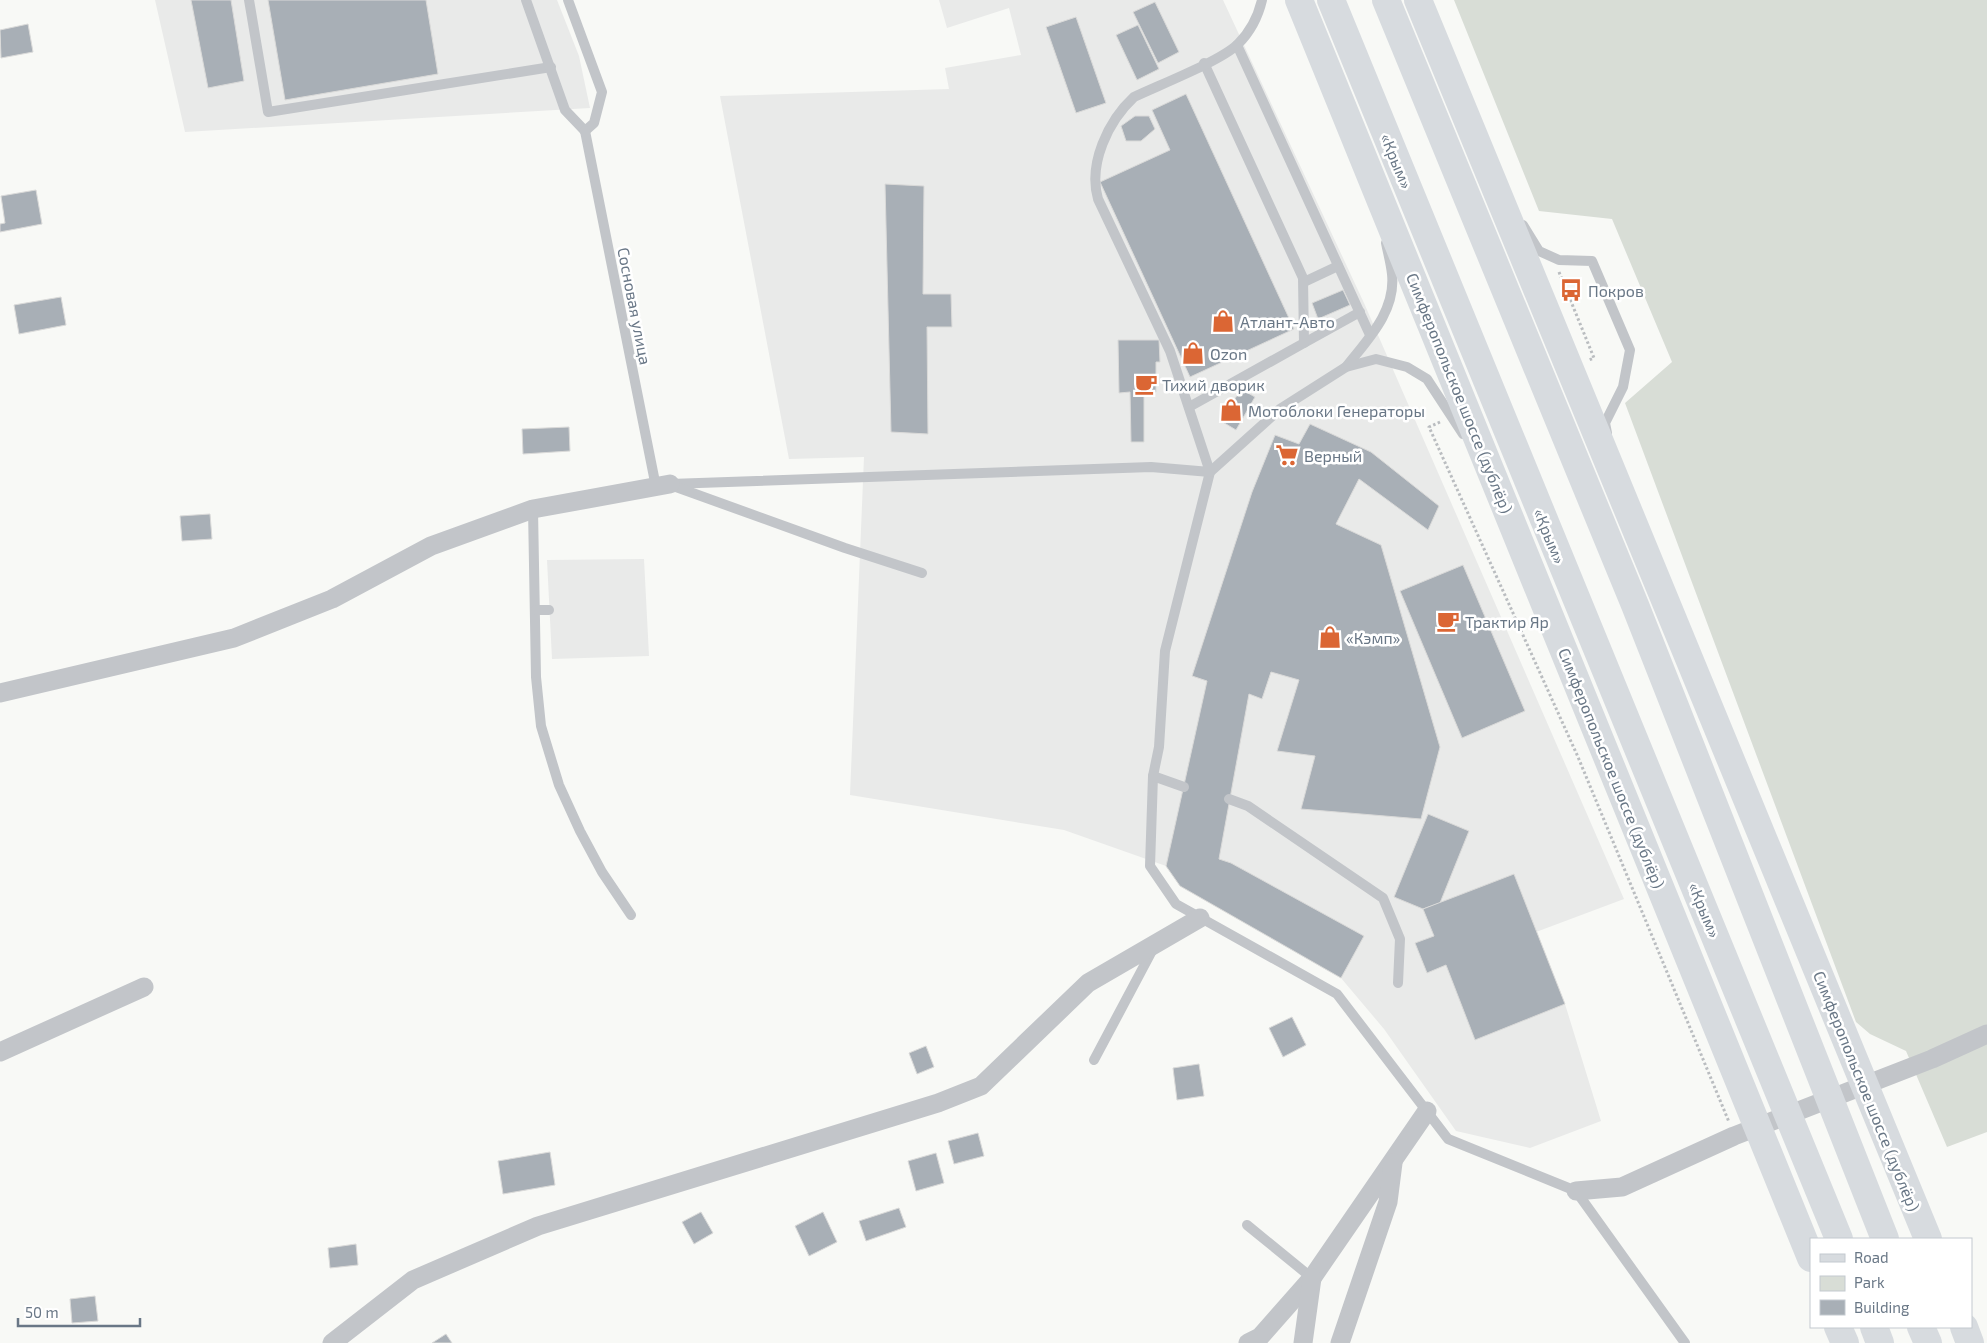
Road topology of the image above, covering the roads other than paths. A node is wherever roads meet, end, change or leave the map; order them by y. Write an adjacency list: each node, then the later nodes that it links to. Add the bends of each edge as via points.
1 (249, 0): 11 (lane, via 268,112)
2 (526, 0): 11 (lane)
3 (568, 0): 12 (lane, via 602,92 594,123)
4 (1262, 0): 9 (lane, via 1251,28)
5 (1299, 0): 14 (main road, Симферопольское шоссе (дублёр))
6 (1331, 0): 46 (main road, «Крым», via 1772,1071)
7 (1386, 0): 47 (main road, via 1635,605)
8 (1418, 0): 13 (main road, Симферопольское шоссе (дублёр))
9 (1237, 46): 10 (lane); 15 (lane)
10 (1204, 63): 16 (lane); 21 (lane, via 1134,97 1125,105 1108,131 1095,178 1098,200 1167,344)
11 (551, 67): 12 (lane, via 565,110)
12 (585, 131): 23 (lane, Сосновая улица)
13 (1481, 155): 26 (main road, Симферопольское шоссе (дублёр)); 26 (lane, via 1540,251 1559,260 1592,261 1630,350 1623,387 1605,423)
14 (1374, 183): 18 (lane, via 1392,275 1387,308); 24 (main road, Симферопольское шоссе (дублёр))
15 (1338, 266): 16 (lane); 17 (lane)
16 (1304, 282): 19 (lane)
17 (1360, 312): 18 (lane); 19 (lane)
18 (1370, 335): 20 (lane)
19 (1304, 343): 21 (lane)
20 (1346, 367): 22 (lane, via 1280,409); 24 (lane, via 1376,359 1407,367 1427,379)
21 (1189, 407): 22 (lane)
22 (1210, 472): 23 (lane, via 1151,467); 31 (lane, via 1165,652)
23 (663, 486): 25 (street); 27 (lane)
24 (1499, 488): 49 (main road, Симферопольское шоссе (дублёр))
25 (533, 509): 28 (lane); 30 (street, via 431,546 332,599 234,638)
26 (1634, 526): 48 (main road, Симферопольское шоссе (дублёр))
27 (922, 574)
28 (536, 610): 29 (lane); 34 (lane, via 540,726 559,785 602,872)
29 (550, 610)
30 (0, 693)
31 (1153, 776): 32 (lane); 35 (lane, via 1150,866 1176,904)
32 (1184, 787)
33 (1229, 798): 37 (lane, via 1248,806 1383,898 1400,939)
34 (631, 914)
35 (1200, 918): 36 (street); 42 (lane, via 1337,994)
36 (1157, 943): 41 (lane); 55 (street, via 1088,983 981,1086 938,1103 538,1226 413,1280)
37 (1398, 982)
38 (144, 988): 40 (street)
39 (1987, 1034): 44 (street, via 1932,1059 1734,1136 1622,1187)
40 (0, 1052)
41 (1094, 1060)
42 (1427, 1111): 43 (street); 44 (lane, via 1448,1139)
43 (1394, 1159): 50 (street); 58 (street, via 1388,1202)
44 (1576, 1191): 59 (lane)
45 (1246, 1225): 50 (lane)
46 (1838, 1238)
47 (1885, 1238)
48 (1928, 1238)
49 (1810, 1256)
50 (1312, 1278): 56 (street, via 1260,1337); 57 (street)
51 (1838, 1328): 60 (main road)
52 (1874, 1328): 61 (main road)
53 (1921, 1328): 62 (main road)
54 (1964, 1328): 63 (main road)
55 (332, 1343)
56 (1248, 1343)
57 (1303, 1343)
58 (1340, 1343)
59 (1685, 1343)
60 (1845, 1343)
61 (1880, 1343)
62 (1928, 1343)
63 (1970, 1343)

